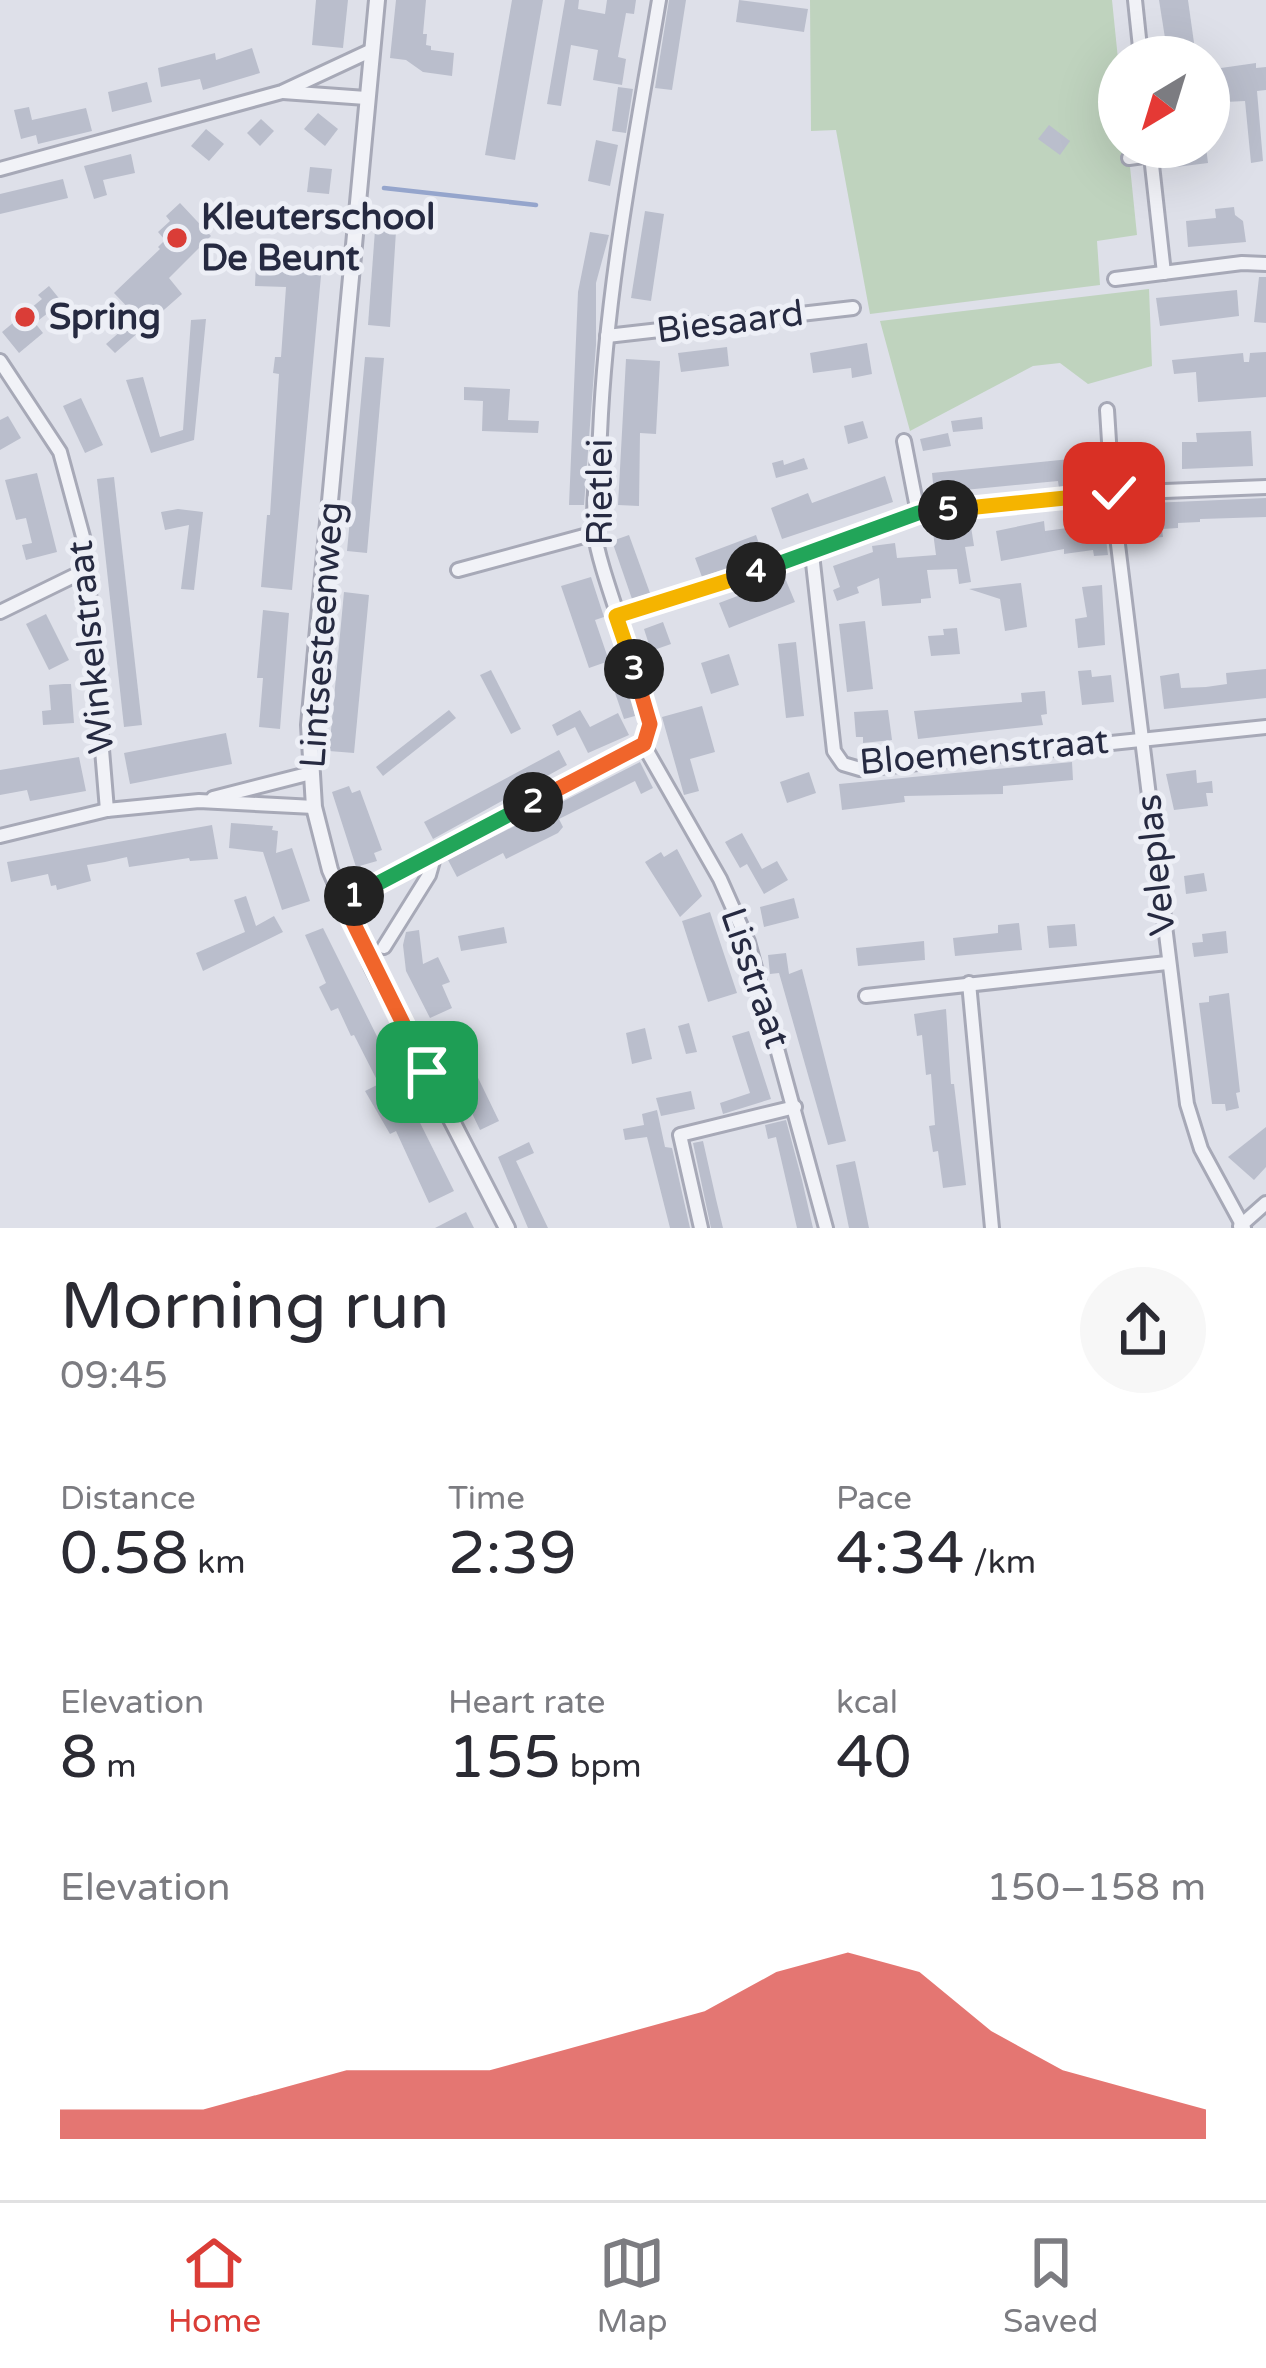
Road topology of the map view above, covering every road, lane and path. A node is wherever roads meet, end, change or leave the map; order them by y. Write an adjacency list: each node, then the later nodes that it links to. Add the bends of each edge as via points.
1 (377, 0): 5 (street, Lintsesteenweg)
2 (659, 0): 14 (street, Rietlei)
3 (1135, 0): 4 (street)
4 (1139, 36)
5 (370, 51): 6 (street); 7 (street, Lintsesteenweg)
6 (282, 92): 7 (street); 9 (street)
7 (366, 98): 31 (street, Lintsesteenweg)
8 (1153, 168): 11 (street)
9 (0, 169)
10 (1266, 264): 11 (street)
11 (1164, 273): 12 (street)
12 (1115, 279)
13 (853, 308): 14 (street, Biesaard)
14 (607, 336): 22 (street, Rietlei)
15 (0, 361): 16 (street, Winkelstraat)
16 (6, 379): 24 (street, Winkelstraat, via 60,452)
17 (1107, 410): 20 (street, Veleplas)
18 (904, 441): 21 (street)
19 (1266, 487): 20 (street)
20 (1114, 493): 21 (street); 29 (street, Veleplas)
21 (918, 513): 23 (street)
22 (595, 533): 25 (street); 27 (street, Rietlei)
23 (812, 554): 27 (street); 29 (street, Bloemenstraat, via 834,751 843,764 860,769)
24 (86, 570): 26 (street); 34 (street, Winkelstraat)
25 (458, 570)
26 (0, 612)
27 (616, 616): 30 (street, Rietlei, via 650,724)
28 (1266, 727): 29 (street, Bloemenstraat)
29 (1142, 739): 39 (street, Veleplas)
30 (644, 744): 36 (street); 42 (street, Lisstraat, via 748,942)
31 (311, 773): 32 (street); 33 (street, Lintsesteenweg)
32 (199, 801): 33 (street); 34 (street)
33 (314, 807): 37 (street, Lintsesteenweg)
34 (107, 810): 35 (street)
35 (0, 836)
36 (435, 854): 37 (street); 38 (street)
37 (343, 902): 45 (street, Lintsesteenweg)
38 (384, 947)
39 (1167, 963): 40 (street); 44 (street, Veleplas, via 1187,1104)
40 (969, 983): 41 (street); 48 (street)
41 (866, 996)
42 (795, 1107): 46 (street, via 680,1136); 47 (street, Lisstraat)
43 (1266, 1203): 44 (street)
44 (1241, 1227)
45 (507, 1228)
46 (701, 1228)
47 (826, 1228)
48 (992, 1228)

